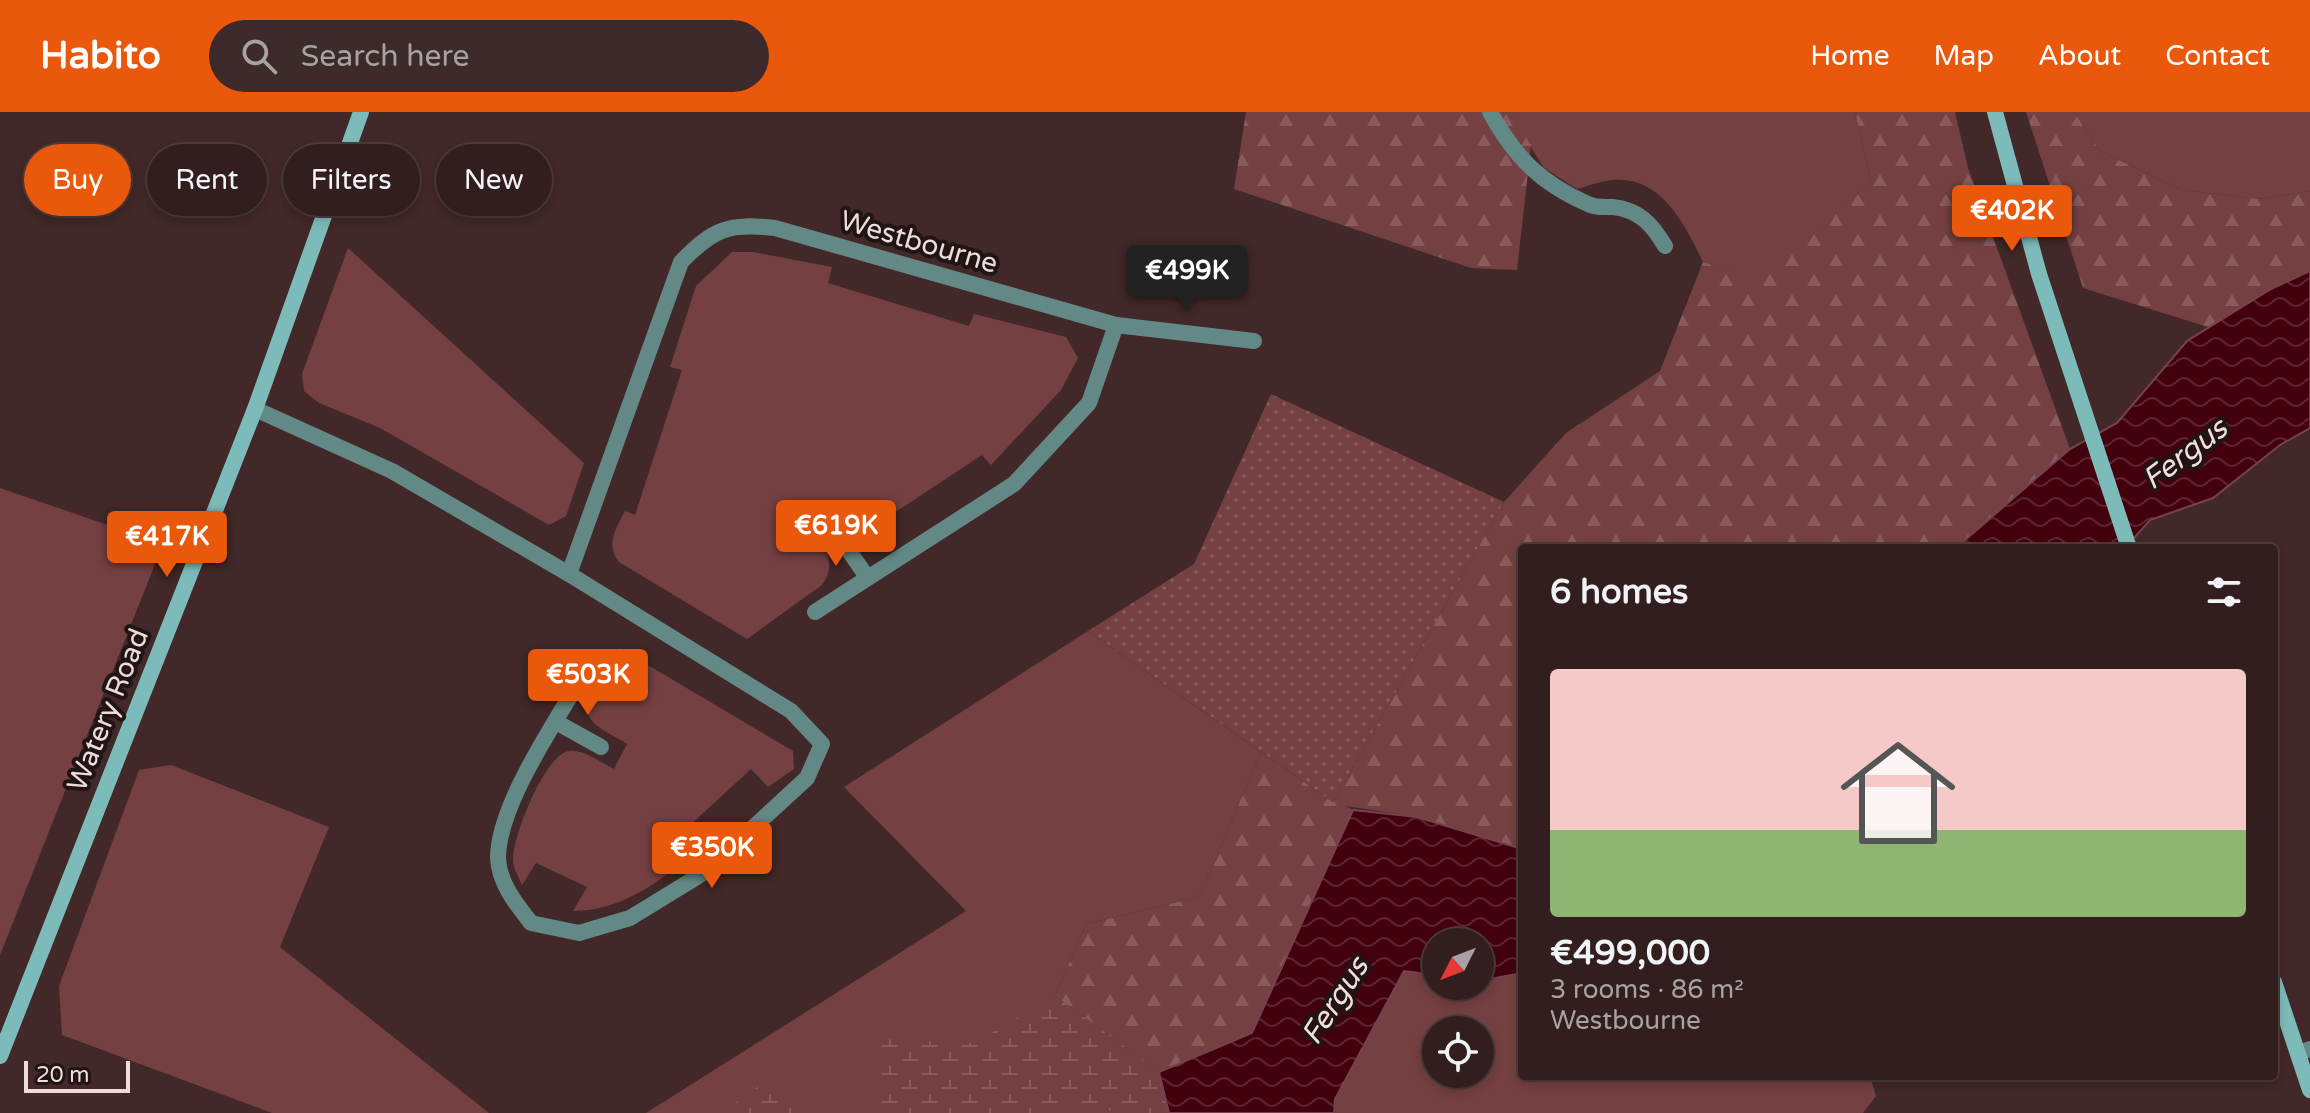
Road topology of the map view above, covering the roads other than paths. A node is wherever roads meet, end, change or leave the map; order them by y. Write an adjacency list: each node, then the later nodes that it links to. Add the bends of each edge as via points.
1 (361, 112): 7 (street, Watery Road)
2 (1490, 112): 4 (street, via 1510,150 1549,184 1592,206 1630,209 1653,225)
3 (1995, 112): 9 (street, via 2039,274)
4 (1665, 246)
5 (1116, 325): 6 (street, Westbourne); 10 (street, Westbourne, via 775,228 738,224 705,237 681,262); 11 (street, via 1089,403 1014,484)
6 (1254, 341)
7 (255, 409): 10 (street, via 392,471); 18 (street, Watery Road)
8 (838, 535): 11 (street)
9 (2128, 544)
10 (569, 574): 14 (street, via 791,711 822,744 807,778 705,872 630,918 579,933 531,923 506,890 498,859 503,822)
11 (867, 577): 12 (street)
12 (815, 612)
13 (587, 668): 14 (street)
14 (556, 722): 15 (street)
15 (601, 747)
16 (2278, 991): 17 (street)
17 (2304, 1051): 19 (street)
18 (0, 1056)
19 (2310, 1090)

